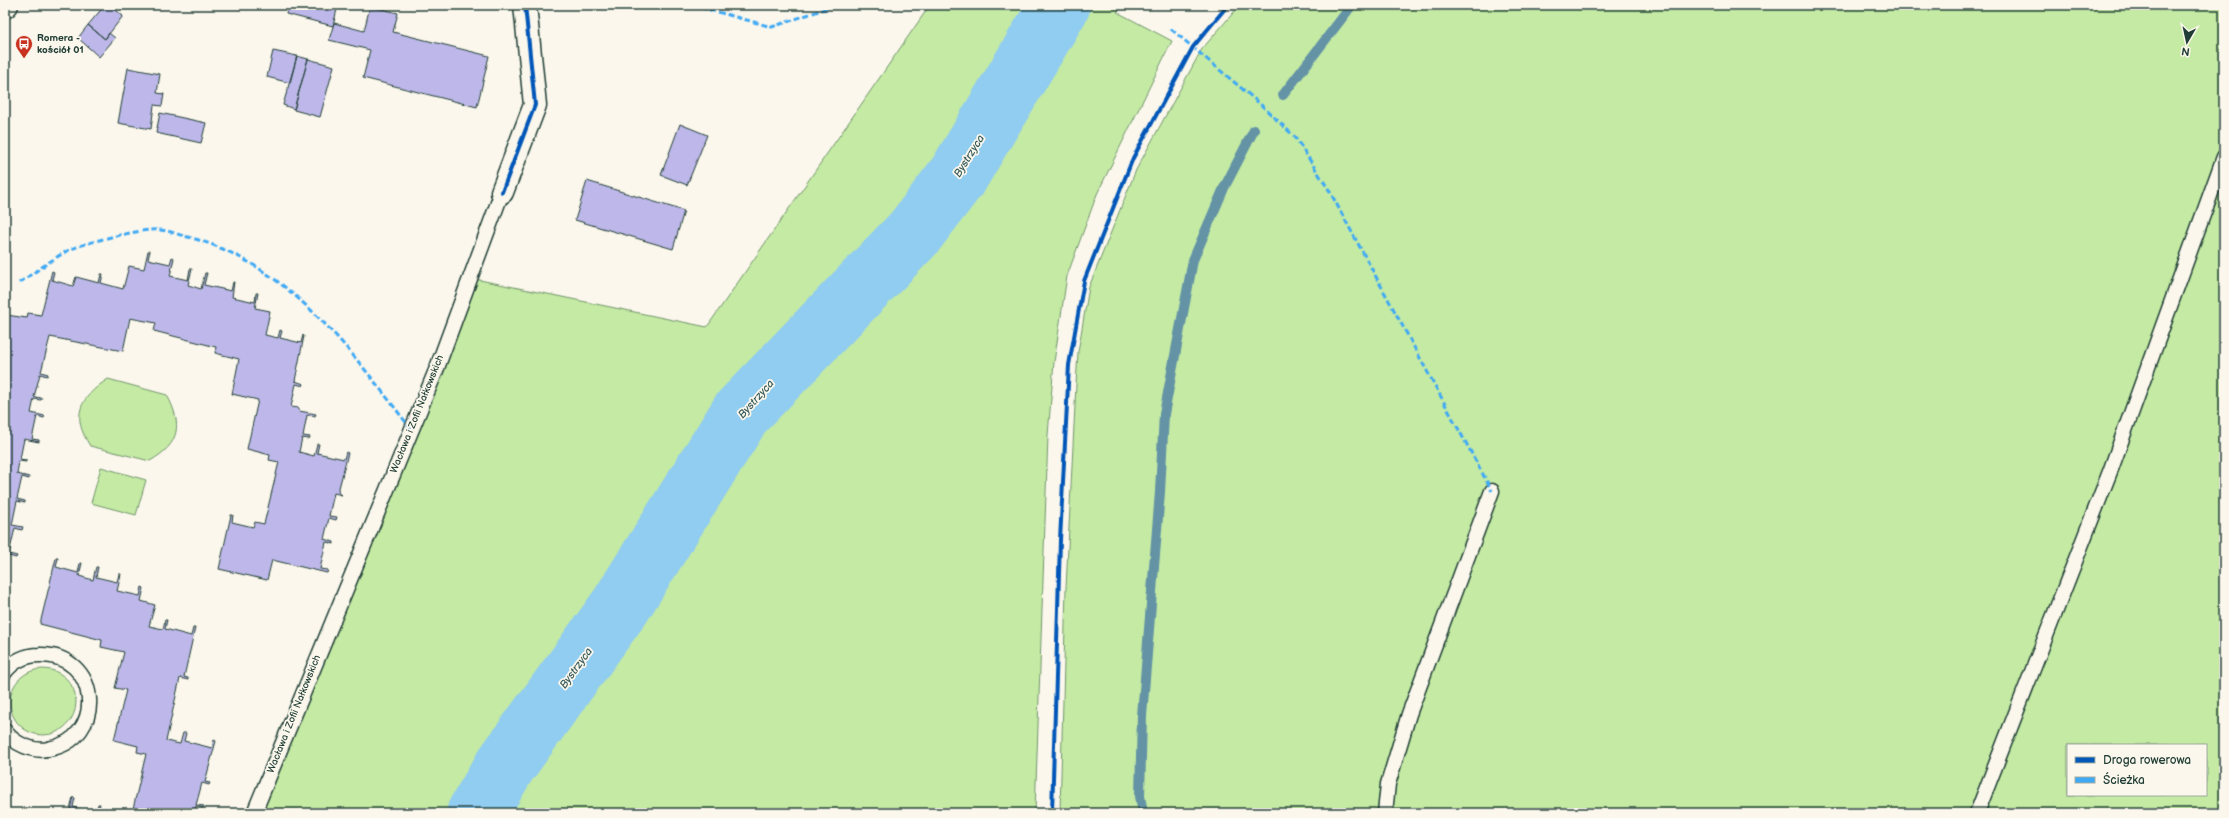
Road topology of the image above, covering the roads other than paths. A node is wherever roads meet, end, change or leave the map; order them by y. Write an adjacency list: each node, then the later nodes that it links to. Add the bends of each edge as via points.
1 (525, 5): 3 (street, Wacława i Zofii Nałkowskich, via 535,105)
2 (2224, 157): 9 (lane, via 2111,469)
3 (502, 192): 7 (lane, Wacława i Zofii Nałkowskich, via 437,368)
4 (1492, 491): 8 (lane, via 1409,714 1388,784)
5 (5, 671): 6 (lane, via 24,658 47,655 59,657 81,674 88,687 90,702 88,717 81,730 60,747 32,749 20,744)
6 (5, 732)
7 (254, 813)
8 (1385, 813)
9 (1977, 813)

